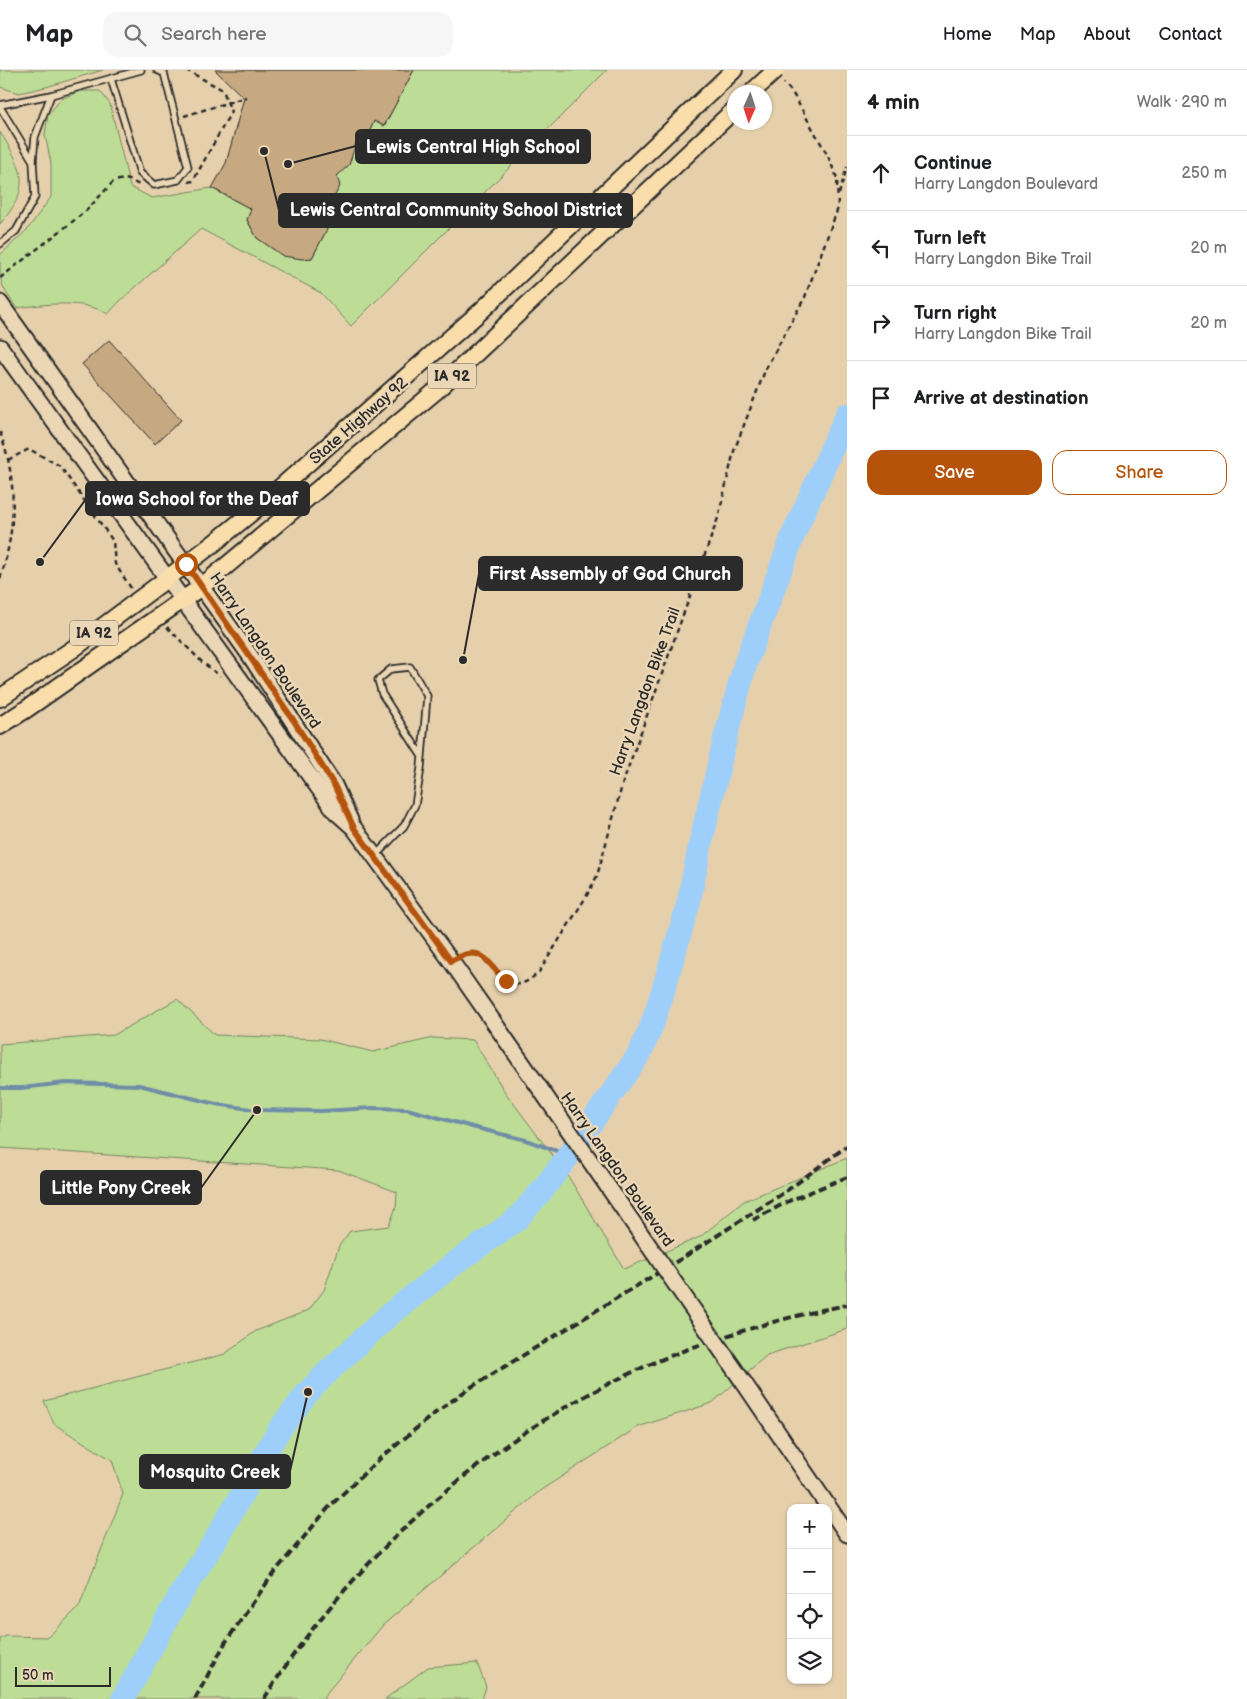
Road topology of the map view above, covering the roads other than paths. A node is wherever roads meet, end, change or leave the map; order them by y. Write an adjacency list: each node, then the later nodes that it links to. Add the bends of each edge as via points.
1 (141, 70): 5 (lane)
2 (157, 70): 5 (lane, via 164,73 188,167 178,180 154,185 140,173)
3 (734, 70): 14 (main road, State Highway 92 / IA 92, via 481,311 257,508)
4 (778, 74): 6 (main road, bridge)
5 (111, 79): 7 (lane)
6 (762, 85)
7 (51, 95): 8 (lane); 10 (lane, via 35,137)
8 (0, 106): 10 (lane)
9 (727, 117): 16 (main road, State Highway 92 / IA 92, via 436,390)
10 (33, 161): 11 (lane, via 36,197 16,231)
11 (0, 244)
12 (0, 303): 14 (main road, Harry Langdon Boulevard)
13 (0, 347): 15 (main road, Harry Langdon Boulevard)
14 (186, 564): 15 (main road, State Highway 92 / IA 92); 16 (main road, Harry Langdon Boulevard)
15 (167, 578): 17 (main road, Harry Langdon Boulevard); 18 (main road, State Highway 92 / IA 92, via 73,649)
16 (200, 587): 17 (main road, State Highway 92 / IA 92); 21 (main road, Harry Langdon Boulevard, via 299,729 334,785)
17 (182, 600): 19 (main road, State Highway 92 / IA 92); 21 (main road, Harry Langdon Boulevard, via 336,812)
18 (0, 698)
19 (0, 726)
20 (421, 755): 20 (lane, via 427,696 410,667 391,669 378,680 382,694); 22 (lane, via 415,805 404,826)
21 (354, 828): 22 (main road, Harry Langdon Boulevard)
22 (375, 857): 23 (main road, Harry Langdon Boulevard, bridge, via 541,1090)
23 (847, 1534)

